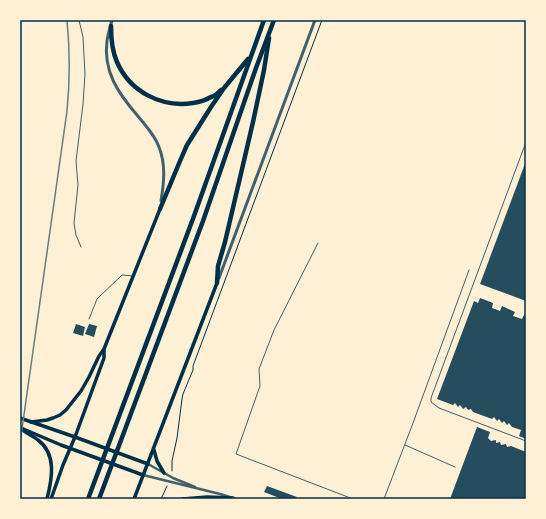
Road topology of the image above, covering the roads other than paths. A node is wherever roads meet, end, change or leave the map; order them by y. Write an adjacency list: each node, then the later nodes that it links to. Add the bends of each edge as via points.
1 (79, 20): 13 (lane, via 83,37 85,74 76,161 78,185 74,223)
2 (112, 20): 6 (street)
3 (264, 20): 8 (highway)
4 (274, 20): 7 (highway)
5 (315, 20): 16 (street)
6 (111, 26): 9 (highway, via 117,63 124,75 148,96 170,103 184,104 211,98); 11 (street, via 107,53 112,80 148,128 162,158 165,175)
7 (271, 27): 16 (highway, via 253,122 218,266); 36 (highway, via 204,221)
8 (250, 56): 9 (highway); 35 (highway)
9 (224, 88): 11 (highway, via 187,145)
10 (526, 142): 24 (lane, via 431,398 431,402 439,408)
11 (160, 209): 15 (main road)
12 (318, 243): 40 (lane, via 274,330 259,369 260,386 236,454)
13 (81, 247)
14 (469, 270): 25 (lane)
15 (133, 276): 17 (lane, via 122,275 100,296); 18 (main road)
16 (217, 283): 27 (main road)
17 (89, 319)
18 (104, 349): 20 (main road, via 81,391 66,410 53,418); 23 (main road, via 104,358)
19 (20, 418): 20 (main road)
20 (31, 422): 23 (main road)
21 (20, 427): 22 (main road, via 25,433)
22 (30, 433): 26 (main road); 33 (main road, via 45,446 51,460 52,470)
23 (75, 437): 26 (main road); 28 (main road)
24 (526, 441)
25 (405, 445): 29 (lane); 41 (lane)
26 (70, 448): 31 (main road); 34 (main road)
27 (154, 449): 28 (main road); 30 (main road)
28 (148, 464): 30 (street); 31 (main road)
29 (455, 467)
30 (164, 473): 32 (street)
31 (143, 475): 32 (street); 37 (main road)
32 (205, 490): 39 (street)
33 (47, 499)
34 (51, 499)
35 (88, 499)
36 (99, 499)
37 (134, 499)
38 (183, 499): 39 (main road)
39 (234, 499)
40 (353, 499)
41 (384, 499)

